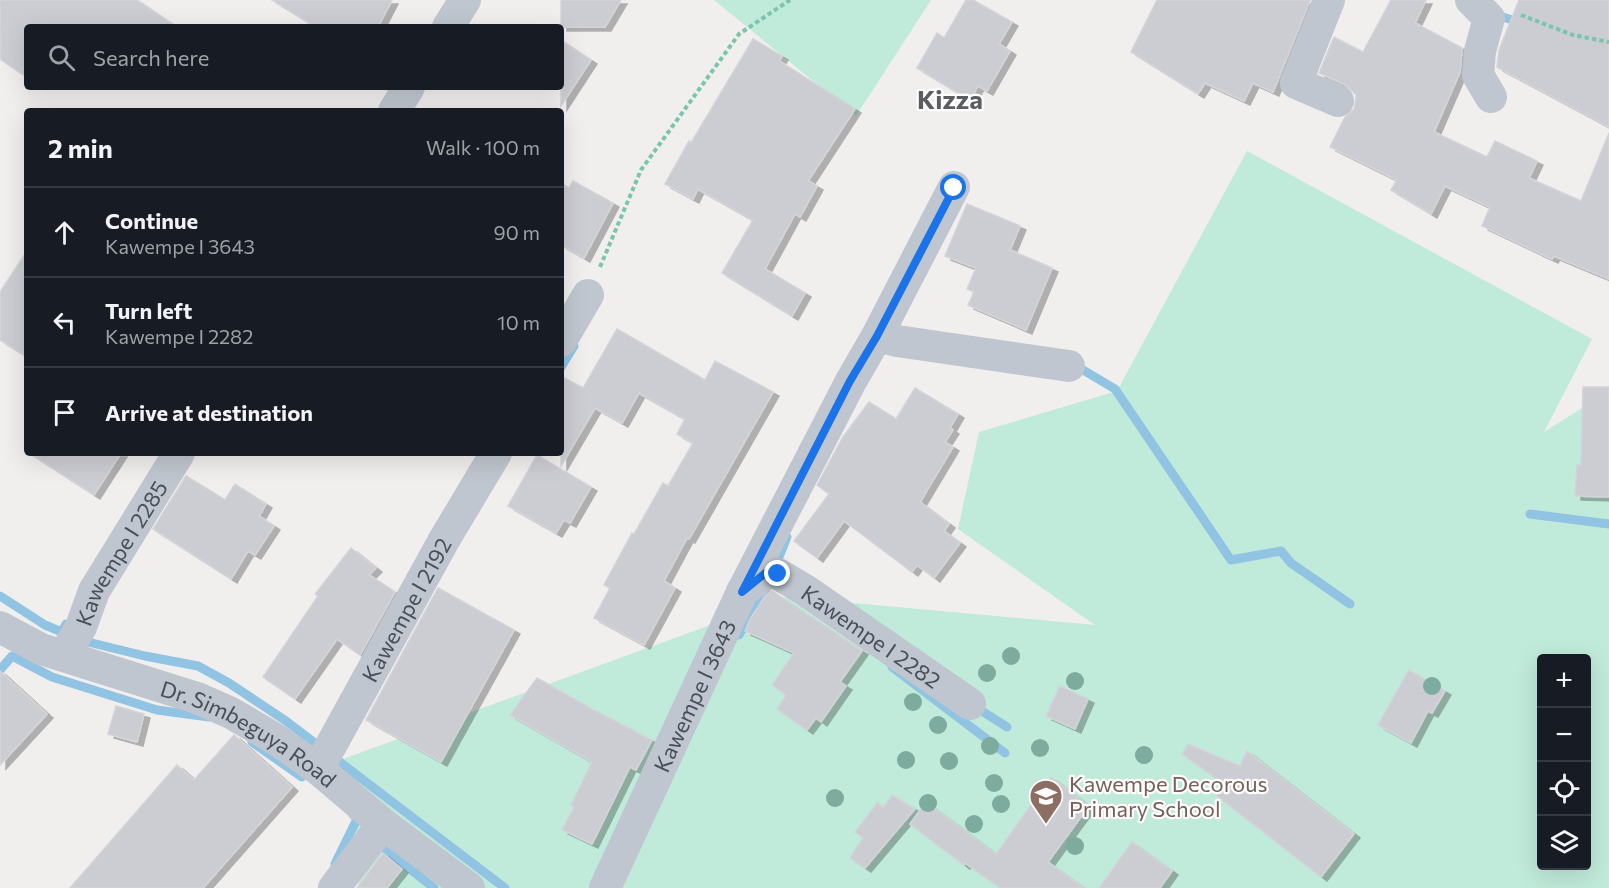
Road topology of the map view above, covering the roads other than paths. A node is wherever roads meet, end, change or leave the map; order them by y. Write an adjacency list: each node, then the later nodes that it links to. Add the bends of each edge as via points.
1 (465, 0): 4 (street)
2 (1329, 0): 7 (street, via 1296,83)
3 (1471, 0): 6 (street, via 1489,18 1478,75)
4 (450, 24)
5 (407, 90): 8 (street)
6 (1491, 97)
7 (1338, 101)
8 (396, 108)
9 (954, 188): 12 (street, Kawempe I 3643)
10 (588, 295): 11 (street)
11 (564, 336)
12 (877, 336): 13 (street); 16 (street, Kawempe I 3643)
13 (1069, 366)
14 (177, 456): 18 (street, Kawempe I 2285, via 94,591 81,627)
15 (493, 456): 20 (street, Kawempe I 2192)
16 (742, 592): 19 (street, Kawempe I 2282, via 768,571 778,574); 24 (street, Kawempe I 3643)
17 (5, 640): 18 (street, Dr. Simbeguya Road)
18 (64, 655): 20 (street, Dr. Simbeguya Road, via 197,698 231,713)
19 (970, 704)
20 (318, 769): 21 (street, Dr. Simbeguya Road)
21 (383, 824): 22 (street); 23 (street, Dr. Simbeguya Road)
22 (334, 888)
23 (469, 888)
24 (605, 888)

